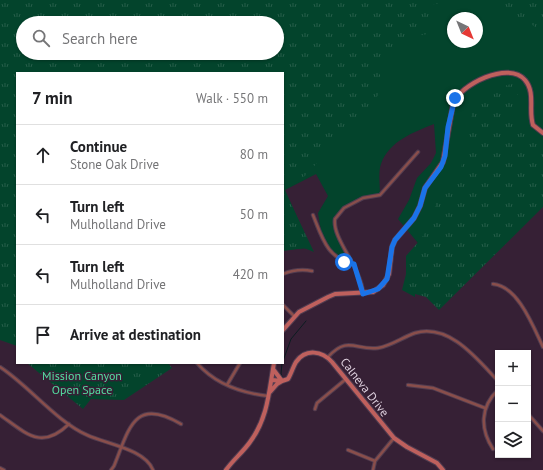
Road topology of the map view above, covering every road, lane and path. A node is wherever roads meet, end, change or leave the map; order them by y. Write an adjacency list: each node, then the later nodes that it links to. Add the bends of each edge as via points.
1 (543, 133): 8 (main road, via 533,124 530,87 519,74 496,73 458,94 453,104 441,167 425,188 414,218 395,240 387,279 378,289)
2 (418, 152): 4 (street, via 380,195 363,198 344,208 335,219 336,232)
3 (313, 215): 4 (street, via 322,239 331,253 344,262)
4 (354, 264): 8 (street)
5 (312, 271): 6 (street, via 290,271)
6 (284, 274)
7 (493, 284): 12 (street, via 500,284 506,288 519,302)
8 (363, 294): 10 (main road, via 335,294 304,308)
9 (284, 306): 10 (street)
10 (294, 316): 11 (main road)
11 (284, 329)
12 (543, 347)
13 (328, 357): 19 (street, via 343,346 351,344 379,348 425,331 459,343); 20 (main road, Calneva Drive); 22 (main road, Calneva Drive, via 317,352 303,355 288,379)
14 (198, 364): 23 (street)
15 (239, 364): 23 (street)
16 (274, 364): 18 (main road)
17 (0, 367): 31 (street)
18 (273, 369): 21 (main road); 22 (main road)
19 (495, 378)
20 (346, 379): 28 (street, via 317,403); 34 (main road, Calneva Drive)
21 (272, 380): 22 (main road); 26 (main road)
22 (282, 381): 26 (main road, Calneva Drive)
23 (227, 385): 26 (street, via 246,393)
24 (408, 385): 27 (street, via 433,388)
25 (495, 393): 27 (street)
26 (269, 394): 43 (main road, via 268,407 258,429)
27 (485, 408): 37 (street, via 484,421)
28 (315, 409)
29 (0, 415): 31 (street, via 31,437 40,439 51,438)
30 (531, 417): 33 (street)
31 (69, 424): 35 (street, via 88,436)
32 (181, 424): 35 (street, via 157,413 144,415 128,428)
33 (543, 431)
34 (394, 438): 38 (street); 45 (main road, Calneva Drive, via 437,463)
35 (122, 448): 41 (street); 42 (street, via 142,457)
36 (348, 450): 38 (street)
37 (493, 450)
38 (375, 461): 44 (street)
39 (0, 468): 40 (street)
40 (4, 470)
41 (111, 470)
42 (153, 470)
43 (226, 470)
44 (373, 470)
45 (443, 470)

